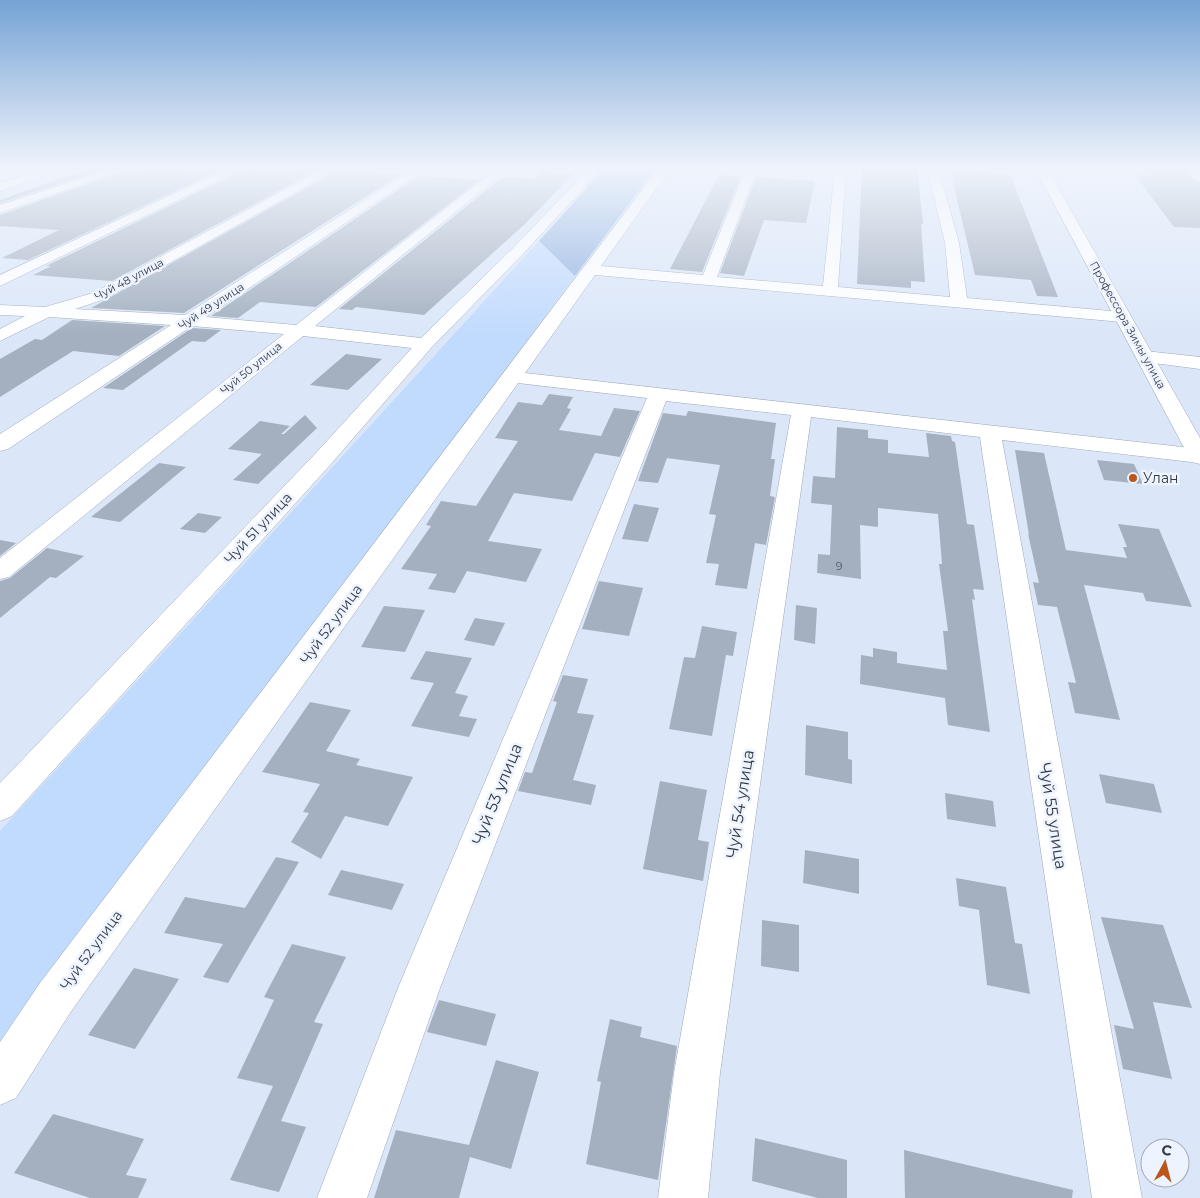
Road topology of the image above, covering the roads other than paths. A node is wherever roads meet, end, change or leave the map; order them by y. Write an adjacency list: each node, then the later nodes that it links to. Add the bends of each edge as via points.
1 (120, 224): 12 (street)
2 (231, 224): 17 (street, Чуй 48 улица, via 99,296)
3 (337, 224): 19 (street, Чуй 49 улица)
4 (434, 224): 20 (street, Чуй 50 улица)
5 (543, 224): 22 (street, Чуй 51 улица)
6 (624, 224): 11 (street, Чуй 52 улица)
7 (730, 224): 13 (street)
8 (836, 224): 14 (street)
9 (947, 224): 15 (street)
10 (1072, 224): 18 (street, Профессора Зимы улица)
11 (590, 270): 13 (street); 25 (street, Чуй 52 улица)
12 (0, 281)
13 (708, 281): 14 (street)
14 (830, 291): 15 (street)
15 (959, 301): 18 (street)
16 (0, 310): 17 (street)
17 (46, 312): 19 (street); 21 (street, Чуй 48 улица)
18 (1122, 316): 23 (street, Профессора Зимы улица)
19 (190, 320): 20 (street); 30 (street, Чуй 49 улица)
20 (301, 328): 22 (street); 32 (street, Чуй 50 улица)
21 (0, 336)
22 (424, 344): 33 (street, Чуй 51 улица, via 316,466)
23 (1145, 357): 24 (street); 29 (street, Профессора Зимы улица)
24 (1200, 363)
25 (513, 377): 26 (street); 34 (street, Чуй 52 улица, via 55,998)
26 (659, 393): 27 (street); 35 (street, Чуй 53 улица, via 419,988)
27 (802, 411): 28 (street); 36 (street, Чуй 54 улица, via 697,1073)
28 (990, 433): 31 (street); 37 (street, Чуй 55 улица)
29 (1195, 437): 31 (street, Профессора Зимы улица)
30 (0, 444)
31 (1200, 456)
32 (0, 571)
33 (0, 806)
34 (0, 1082)
35 (342, 1198)
36 (683, 1198)
37 (1117, 1198)

